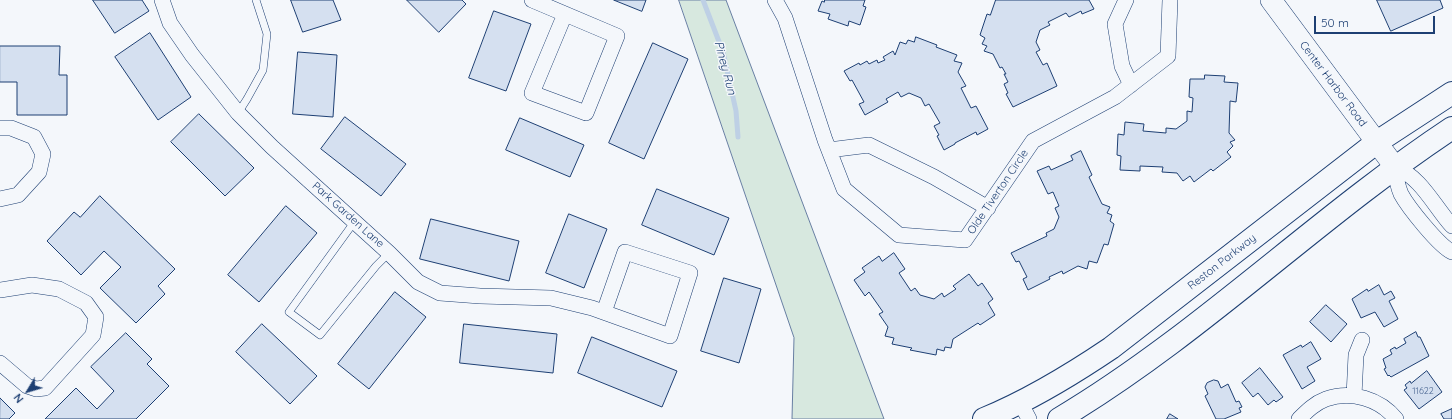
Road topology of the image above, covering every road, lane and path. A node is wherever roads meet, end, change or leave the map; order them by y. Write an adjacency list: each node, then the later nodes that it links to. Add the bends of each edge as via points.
1 (162, 0): 11 (street, Park Garden Lane, via 170,23)
2 (256, 0): 11 (lane, via 268,34 263,70)
3 (532, 0): 8 (street)
4 (775, 0): 15 (street, Olde Tiverton Circle, via 785,18)
5 (1126, 0): 9 (street, via 1115,24 1122,66)
6 (1170, 0): 9 (street, Olde Tiverton Circle, via 1168,56)
7 (1271, 0): 14 (street, Center Harbor Road)
8 (565, 14): 8 (street, via 617,36 586,113 532,93)
9 (1131, 85): 18 (street, Olde Tiverton Circle, via 1115,97 1033,141)
10 (1452, 93): 14 (main road, Reston Parkway)
11 (238, 113): 19 (street, Park Garden Lane)
12 (0, 128): 17 (street, via 11,128 34,137 43,154 39,172 18,195)
13 (1452, 128): 16 (main road)
14 (1377, 142): 16 (street, Center Harbor Road); 28 (main road, Reston Parkway, via 1111,348)
15 (829, 150): 18 (street, via 869,145 934,177); 18 (street, Olde Tiverton Circle, via 844,189 899,235 965,240)
16 (1395, 167): 20 (street, via 1405,171 1418,182); 21 (street, via 1402,196 1430,233); 30 (main road, via 1144,364)
17 (0, 199)
18 (988, 208)
19 (355, 221): 22 (street, Park Garden Lane); 22 (lane, via 289,312 320,335)
20 (1452, 226)
21 (1452, 252)
22 (389, 253): 24 (street, Park Garden Lane, via 418,282 440,293 551,298)
23 (0, 290): 26 (street, via 32,286 59,289 86,302 96,317 93,335 45,388 27,386)
24 (604, 312): 24 (street, Park Garden Lane, via 670,336 690,273 625,252)
25 (1362, 340): 27 (street, via 1356,355)
26 (0, 363)
27 (1354, 396): 31 (street, via 1327,399); 32 (street, via 1380,404)
28 (1024, 410): 29 (main road, Reston Parkway)
29 (984, 419)
30 (1060, 419)
31 (1299, 419)
32 (1396, 419)

